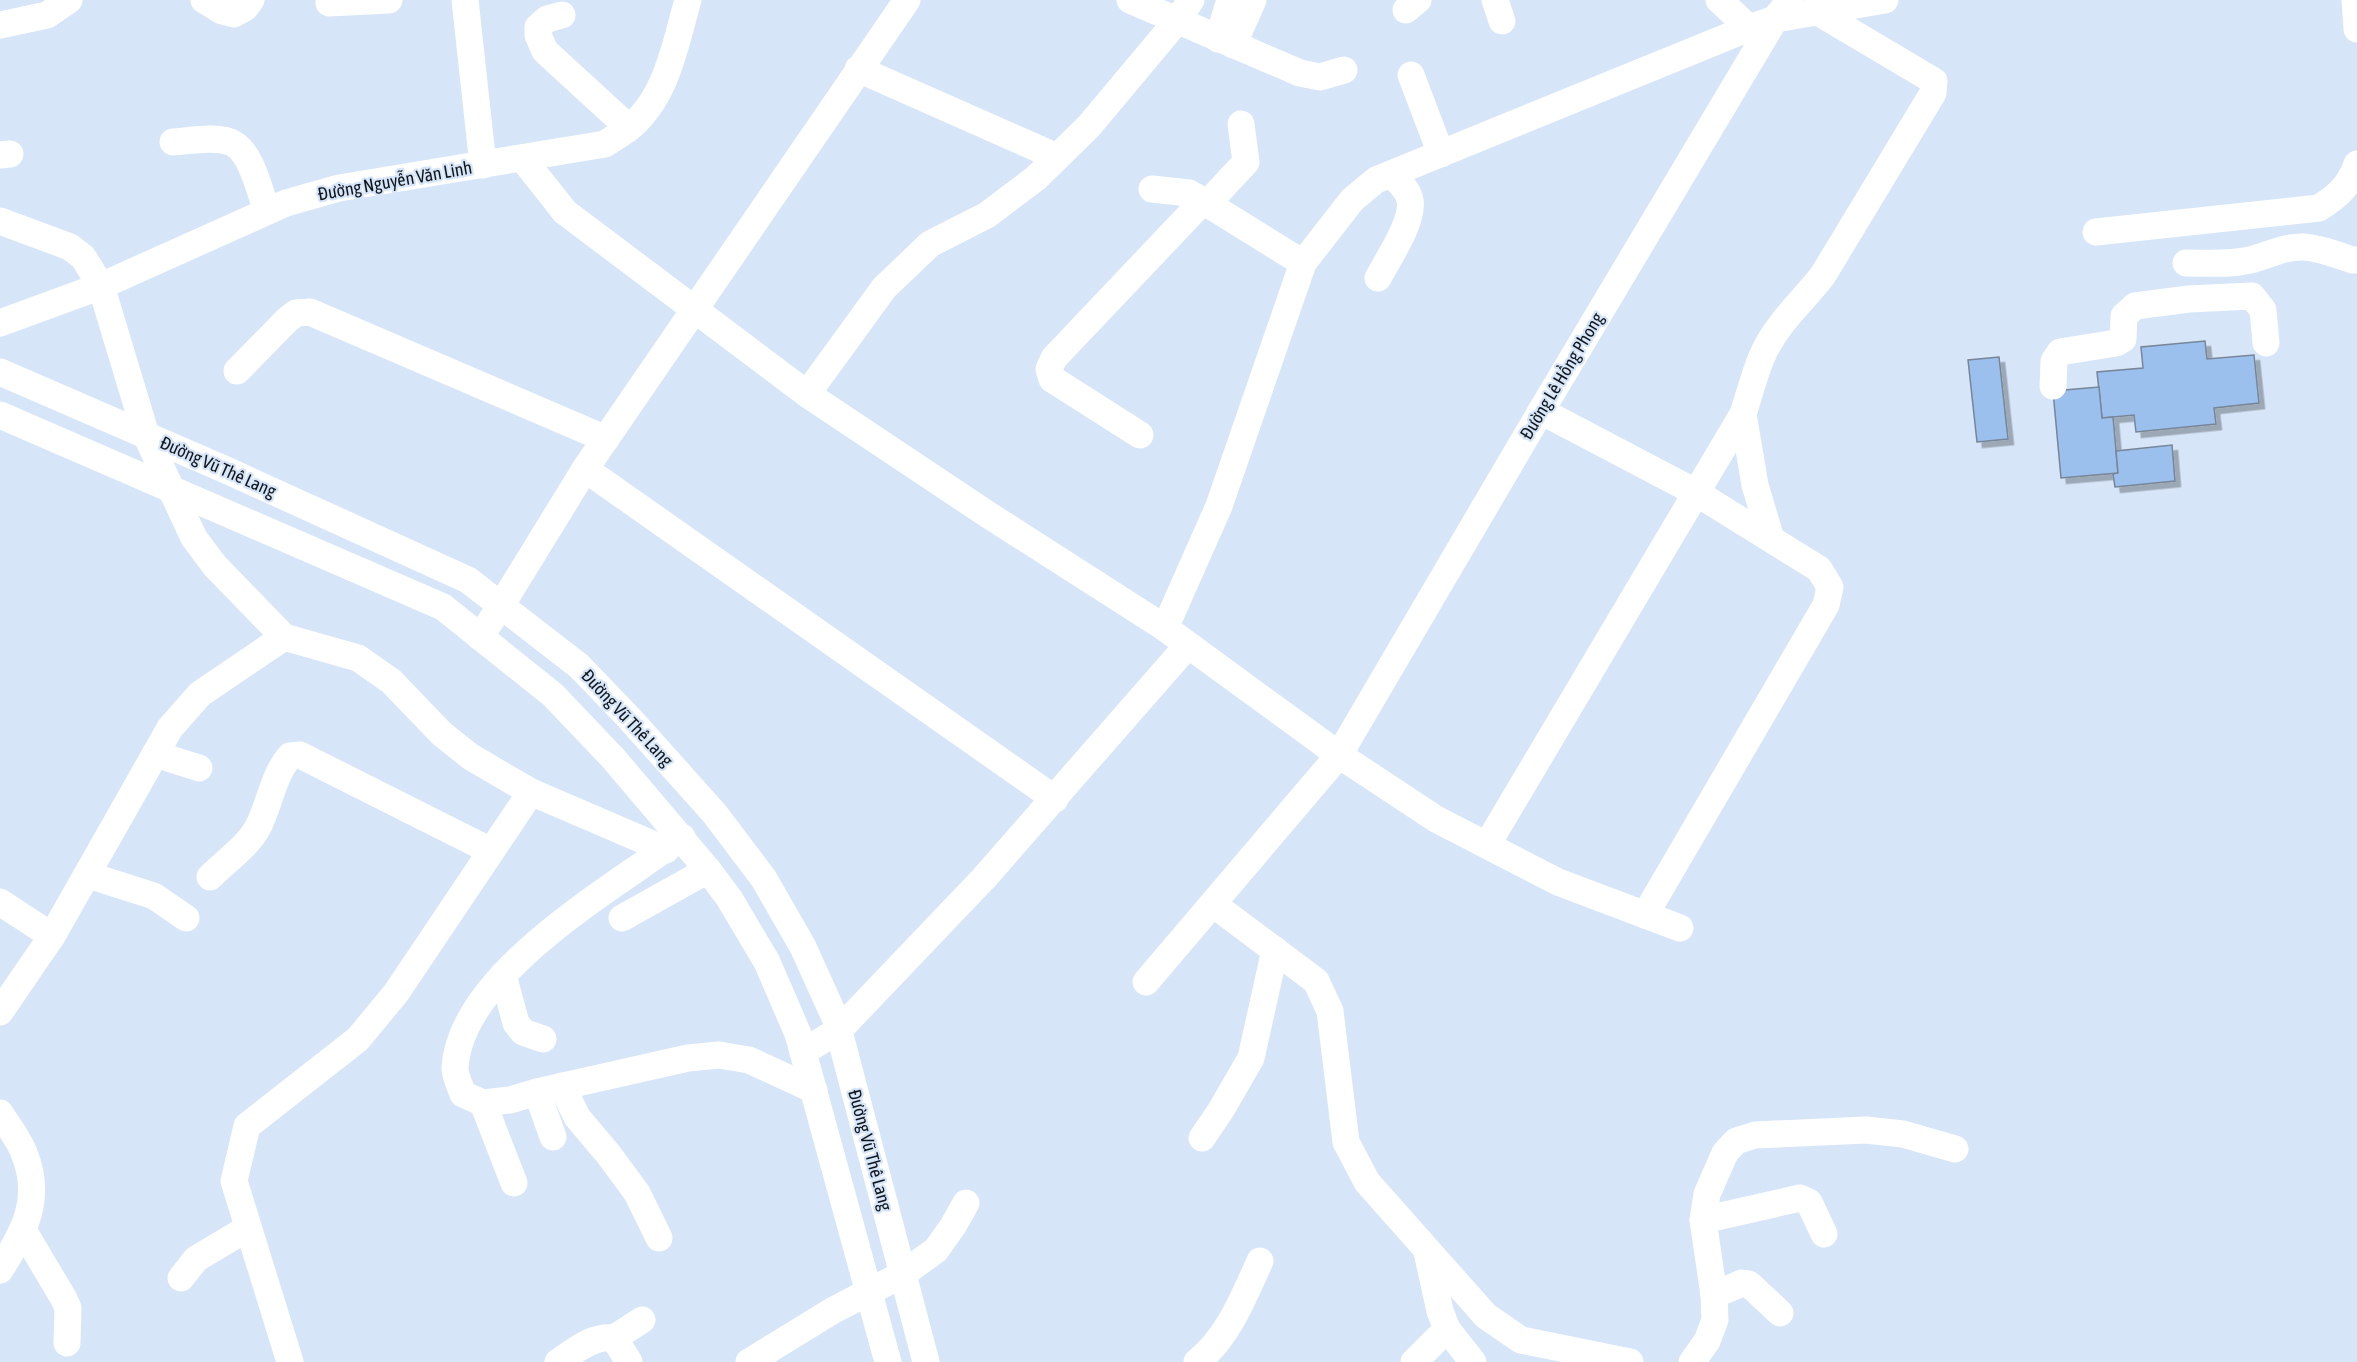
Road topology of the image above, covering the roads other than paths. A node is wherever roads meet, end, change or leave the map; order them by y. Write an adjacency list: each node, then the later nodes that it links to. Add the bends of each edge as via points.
1 (69, 0): 19 (street, via 47,15)
2 (204, 0): 3 (street, via 234,14)
3 (251, 0)
4 (389, 0): 14 (street)
5 (465, 0): 33 (street)
6 (688, 0): 27 (street, Đường Nguyễn Văn Linh, via 665,80 648,108)
7 (907, 0): 23 (street)
8 (1130, 0): 16 (street)
9 (1230, 0): 22 (street)
10 (1254, 0): 22 (street)
11 (1719, 0): 20 (street)
12 (1886, 0): 17 (street)
13 (2355, 0): 21 (street)
14 (329, 3)
15 (1783, 9): 17 (street); 20 (street); 54 (street, Đường Lê Hồng Phong)
16 (1184, 11): 22 (street); 30 (street, via 1089,126)
17 (1816, 11): 55 (street, via 1935,81 1933,93 1824,274 1764,351)
18 (562, 15): 27 (street, via 547,19 538,27 546,51)
19 (0, 25)
20 (1749, 28): 29 (street)
21 (2357, 29)
22 (1225, 42): 24 (street, via 1300,73 1320,77)
23 (858, 69): 30 (street); 47 (street)
24 (1344, 70)
25 (1411, 75): 29 (street)
26 (1241, 124): 36 (street, via 1245,162)
27 (629, 128): 31 (street, Đường Nguyễn Văn Linh, via 604,144)
28 (173, 142): 37 (street, via 212,139 234,144 249,162)
29 (1441, 154): 34 (street)
30 (1057, 157): 53 (street, via 987,215 930,244 884,288)
31 (523, 159): 33 (street, Đường Nguyễn Văn Linh); 47 (street, via 565,212)
32 (2357, 164): 39 (street, via 2352,180 2338,196 2319,208)
33 (483, 165): 37 (street, Đường Nguyễn Văn Linh, via 339,188)
34 (1391, 174): 42 (street, via 1376,180 1352,200); 44 (street, via 1411,201 1408,219)
35 (1152, 189): 36 (street, via 1189,193)
36 (1205, 202): 42 (street); 58 (street, via 1054,358 1049,369 1053,379)
37 (267, 212): 45 (street, Đường Nguyễn Văn Linh)
38 (0, 221): 45 (street, via 70,247 83,257)
39 (2182, 224): 40 (street); 43 (street)
40 (2096, 232)
41 (2353, 260): 43 (street, via 2303,247 2226,264)
42 (1303, 262): 65 (street, via 1219,506)
43 (2186, 262): 46 (street)
44 (1378, 278)
45 (101, 286): 48 (street, Đường Nguyễn Văn Linh); 57 (street)
46 (2189, 299): 49 (street, via 2252,296 2263,310); 52 (street, via 2135,306 2124,316 2122,339 2116,343 2060,352 2054,361)
47 (694, 309): 53 (street); 59 (street)
48 (0, 323)
49 (2266, 343)
50 (237, 371): 59 (street, via 287,320 296,313 310,312)
51 (0, 372): 57 (street, Đường Vũ Thê Lang)
52 (2053, 386)
53 (807, 394): 65 (street)
54 (1541, 411): 62 (street); 70 (street, Đường Lê Hồng Phong)
55 (1743, 414): 62 (street); 63 (street, via 1755,485)
56 (0, 415): 61 (street, Đường Vũ Thê Lang)
57 (146, 435): 61 (street); 64 (street, Đường Vũ Thê Lang, via 468,580)
58 (1140, 435)
59 (606, 439): 60 (street)
60 (585, 469): 64 (street); 73 (street)
61 (171, 489): 66 (street, via 194,537 208,556); 67 (street, Đường Vũ Thê Lang, via 443,607)
62 (1695, 492): 63 (street); 75 (street)
63 (1771, 539): 82 (street, via 1820,569 1830,587 1826,605)
64 (502, 604): 67 (street); 91 (street, Đường Vũ Thê Lang, via 579,666 715,814 764,879 803,947)
65 (1166, 628): 68 (street)
66 (284, 637): 69 (street, via 200,694 170,728); 72 (street, via 358,658 391,681 442,734 471,757)
67 (480, 637): 74 (street, Đường Vũ Thê Lang, via 553,695 613,758)
68 (1188, 645): 70 (street); 73 (street)
69 (155, 754): 71 (street); 78 (street)
70 (1339, 756): 75 (street, via 1436,819); 81 (street, Đường Lê Hồng Phong)
71 (199, 768)
72 (531, 792): 74 (street); 76 (street)
73 (1055, 799): 91 (street)
74 (674, 843): 77 (street, Đường Vũ Thê Lang); 88 (street, via 533,946)
75 (1487, 845): 82 (street, via 1558,882)
76 (491, 851): 79 (street, via 300,755 290,756 282,765 249,843); 104 (street, via 396,993 358,1039 248,1126 234,1182)
77 (708, 870): 84 (street); 93 (street, Đường Vũ Thê Lang, via 767,962)
78 (87, 875): 83 (street, via 154,896); 86 (street)
79 (210, 877)
80 (0, 902): 86 (street)
81 (1213, 904): 87 (street); 89 (street, Đường Lê Hồng Phong)
82 (1645, 915): 85 (street)
83 (186, 918)
84 (622, 918)
85 (1680, 928)
86 (51, 936): 90 (street)
87 (1275, 950): 99 (street, via 1251,1058); 108 (street, via 1316,981 1330,1011 1346,1142 1367,1182)
88 (503, 975): 92 (street, via 516,1023 523,1032); 96 (street, via 463,1032 455,1070 463,1094)
89 (1146, 981)
90 (0, 1012)
91 (839, 1030): 93 (street); 111 (street, Đường Vũ Thê Lang)
92 (543, 1039)
93 (803, 1052): 95 (street, Đường Vũ Thê Lang)
94 (549, 1089): 95 (street, via 688,1058 719,1055 749,1060); 96 (street); 98 (street); 107 (street, via 609,1155 637,1193)
95 (814, 1090): 113 (street, Đường Vũ Thê Lang)
96 (483, 1103): 101 (street)
97 (0, 1113): 105 (street, via 24,1153 34,1191)
98 (553, 1137)
99 (1202, 1138)
100 (1955, 1149): 103 (street, via 1903,1134 1866,1130 1755,1135 1736,1141 1725,1153 1707,1194)
101 (514, 1183)
102 (966, 1203): 111 (street, via 936,1250)
103 (1703, 1220): 106 (street, via 1800,1198 1809,1202); 114 (street)
104 (248, 1228): 112 (street, via 196,1259); 121 (street)
105 (23, 1230): 110 (street); 119 (street, via 68,1308)
106 (1824, 1234)
107 (659, 1238)
108 (1426, 1249): 117 (street); 129 (street, via 1486,1316 1521,1340)
109 (1260, 1261): 120 (street)
110 (0, 1270)
111 (903, 1274): 113 (street); 126 (street, Đường Vũ Thê Lang)
112 (181, 1278)
113 (869, 1292): 124 (street); 125 (street, Đường Vũ Thê Lang)
114 (1714, 1295): 115 (street, via 1742,1283 1749,1284); 130 (street, via 1715,1320 1707,1341)
115 (1780, 1313)
116 (642, 1320): 118 (street)
117 (1447, 1329): 127 (street); 128 (street)
118 (614, 1338): 122 (street, via 593,1340); 123 (street)
119 (67, 1343)
120 (1210, 1358)
121 (290, 1362)
122 (558, 1362)
123 (629, 1362)
124 (749, 1362)
125 (888, 1362)
126 (926, 1362)
127 (1414, 1362)
128 (1473, 1362)
129 (1630, 1362)
130 (1692, 1362)

